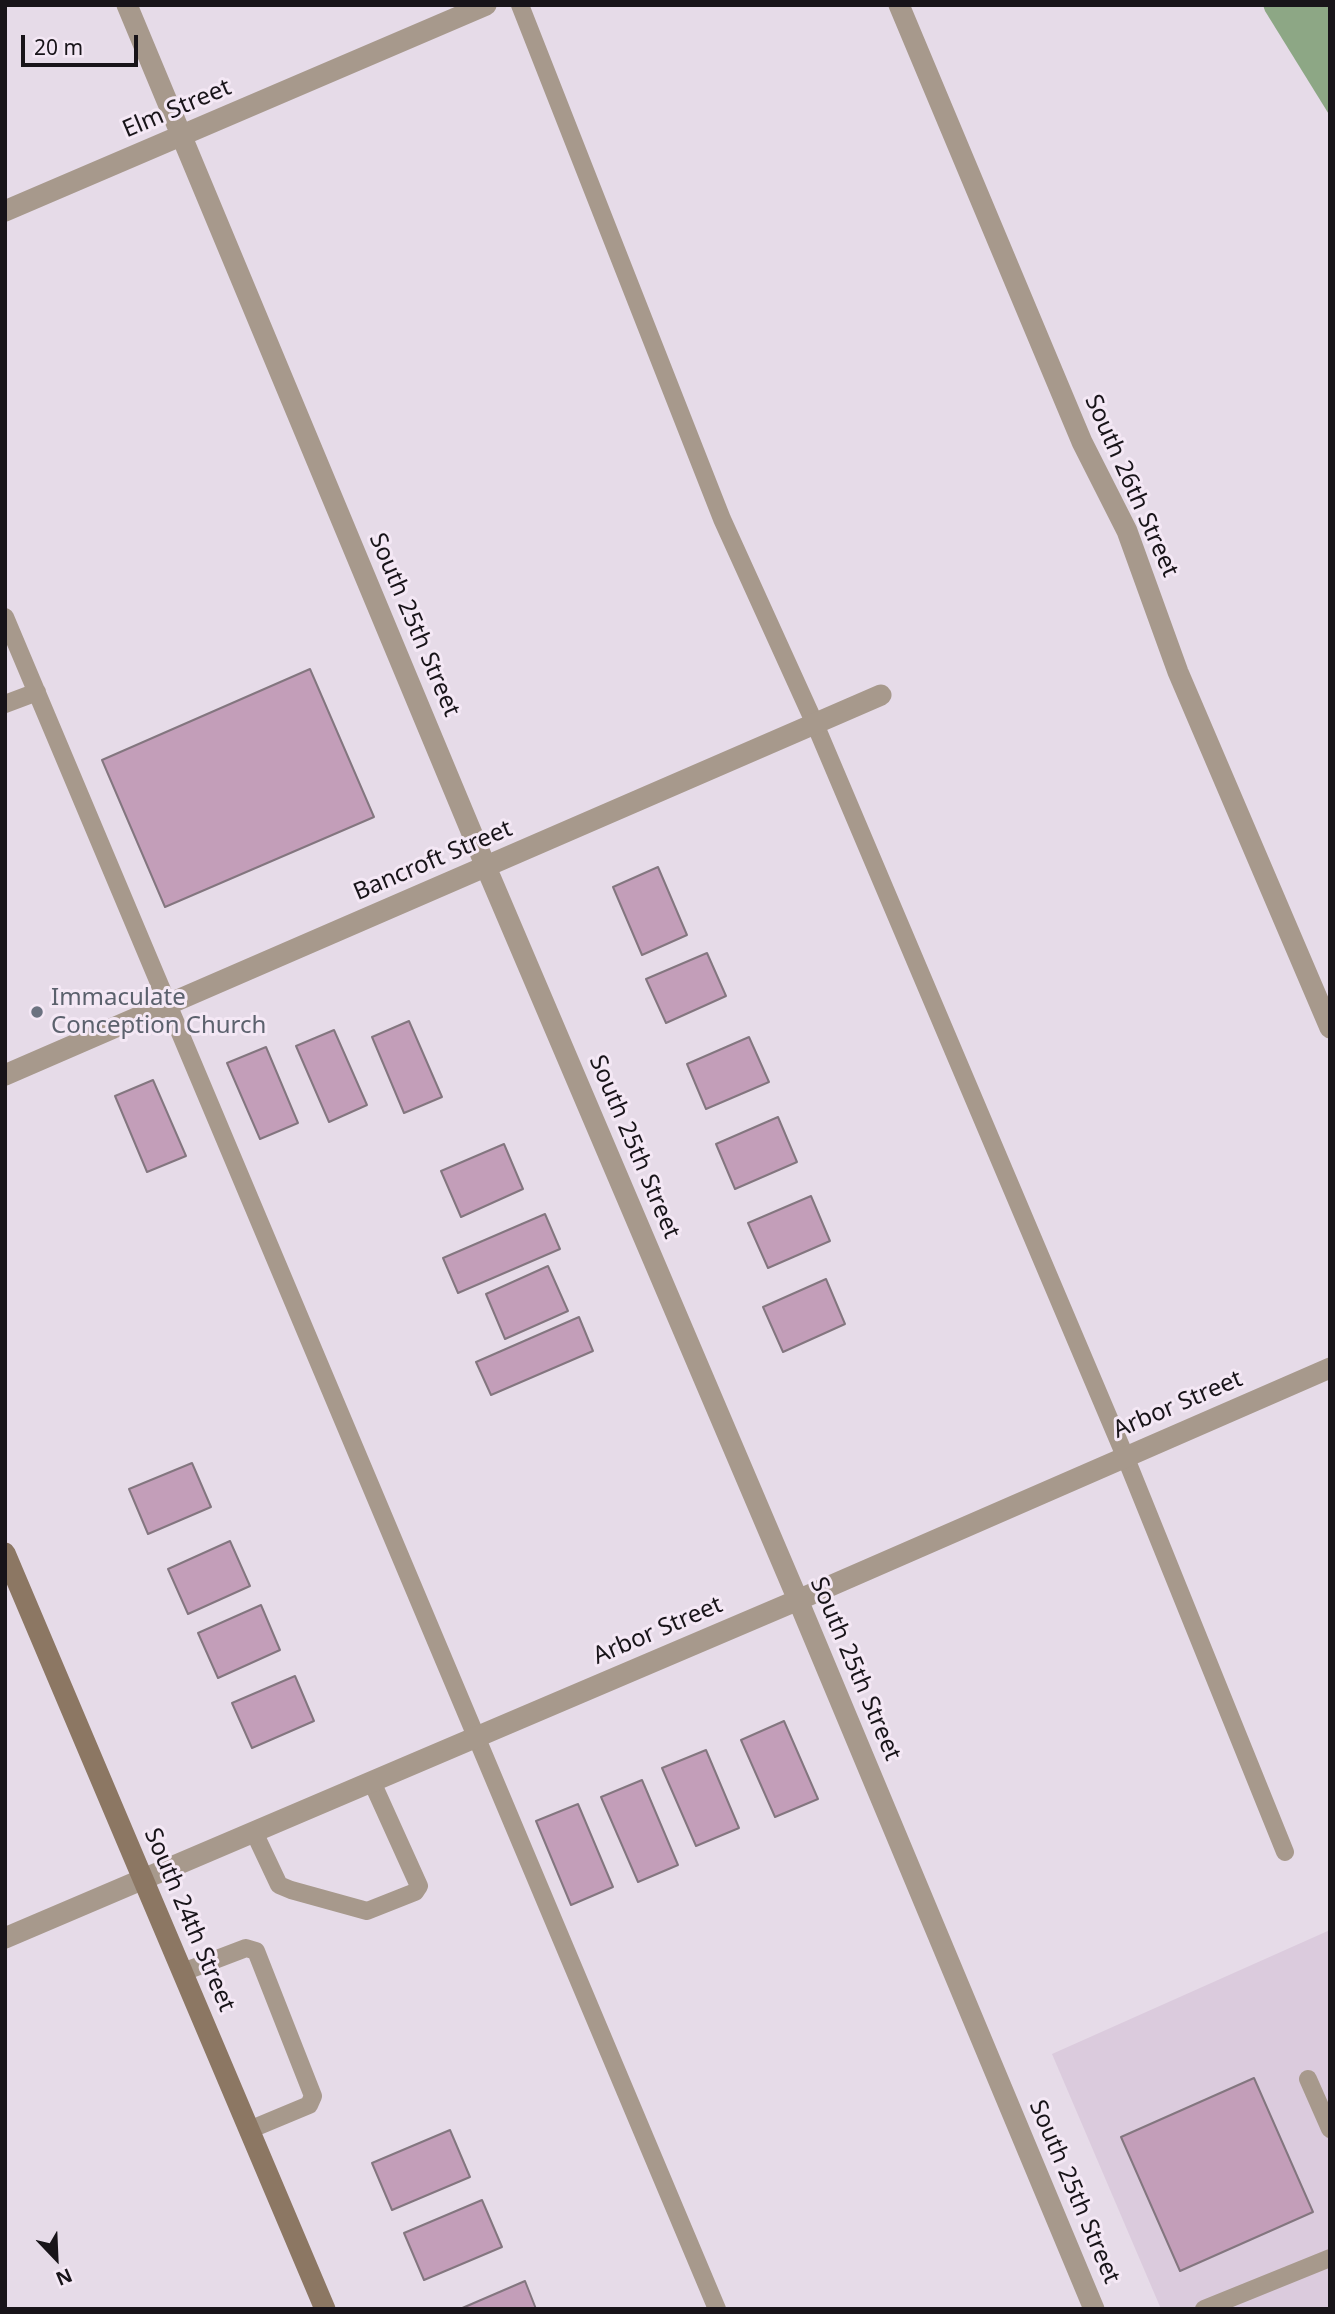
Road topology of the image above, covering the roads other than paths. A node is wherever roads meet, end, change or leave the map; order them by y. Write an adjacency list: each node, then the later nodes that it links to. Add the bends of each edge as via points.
1 (127, 5): 5 (street, South 25th Street)
2 (486, 5): 5 (street, Elm Street)
3 (520, 5): 11 (lane, via 722,519)
4 (899, 5): 14 (street, South 26th Street, via 1082,442 1127,531 1178,672)
5 (182, 135): 6 (street, Elm Street); 12 (street, South 25th Street)
6 (5, 211)
7 (5, 617): 8 (lane)
8 (37, 692): 10 (lane); 13 (lane)
9 (881, 695): 11 (street, Bancroft Street)
10 (5, 704)
11 (815, 724): 12 (street, Bancroft Street); 17 (lane)
12 (486, 867): 13 (street, Bancroft Street); 19 (street, South 25th Street)
13 (169, 1004): 15 (street, Bancroft Street); 20 (lane)
14 (1330, 1028)
15 (5, 1075)
16 (1330, 1368): 17 (street, Arbor Street)
17 (1125, 1456): 19 (street, Arbor Street); 23 (lane)
18 (5, 1553): 24 (main road, South 24th Street)
19 (798, 1600): 20 (street, Arbor Street); 33 (street, South 25th Street)
20 (476, 1738): 21 (street, Arbor Street); 32 (lane)
21 (372, 1782): 22 (street, Arbor Street); 22 (lane, via 419,1886 415,1892 367,1911 279,1885)
22 (254, 1832): 24 (street, Arbor Street)
23 (1285, 1853)
24 (144, 1879): 25 (street, Arbor Street); 26 (main road, South 24th Street)
25 (5, 1938)
26 (183, 1972): 29 (main road, South 24th Street); 29 (lane, via 246,1948 256,1951 313,2096 309,2105)
27 (1308, 2079): 28 (lane)
28 (1330, 2129)
29 (250, 2130): 31 (main road, South 24th Street)
30 (1330, 2258): 34 (lane)
31 (325, 2309)
32 (717, 2309)
33 (1094, 2309)
34 (1205, 2309)

